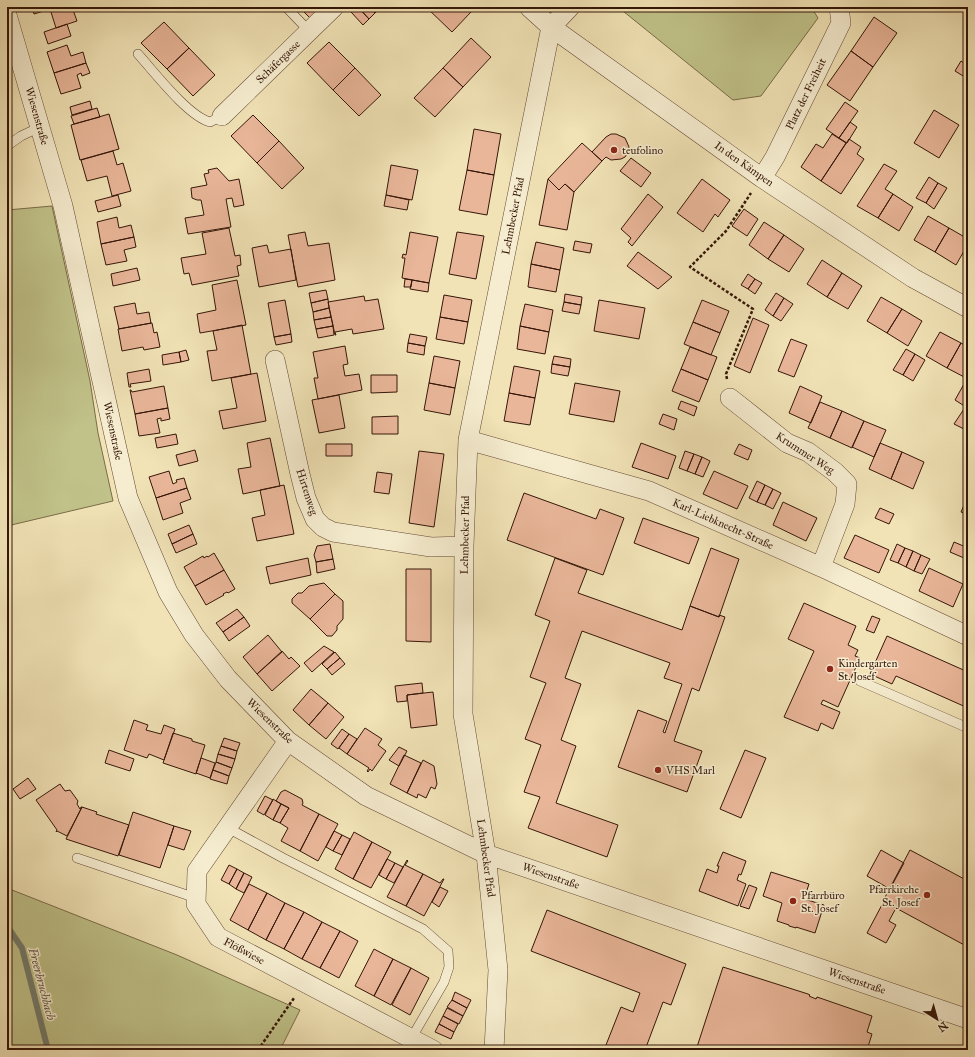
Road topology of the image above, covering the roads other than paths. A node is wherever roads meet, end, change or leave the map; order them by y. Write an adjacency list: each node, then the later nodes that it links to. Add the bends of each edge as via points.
1 (286, 7): 8 (lane)
2 (334, 7): 8 (street, Schäfergasse)
3 (529, 7): 7 (street, In den Kämpen)
4 (570, 7): 7 (street)
5 (839, 7): 13 (street, Platz der Freiheit, via 841,23 775,157)
6 (7, 15): 11 (street, Wiesenstraße)
7 (551, 26): 13 (street, In den Kämpen); 17 (street, Lehmbecker Pfad)
8 (309, 31): 10 (street, Schäfergasse)
9 (138, 54): 10 (lane, via 189,110 202,120 210,122)
10 (222, 116)
11 (40, 127): 12 (lane); 23 (street, Wiesenstraße, via 63,206 128,498 168,592 194,635 228,679)
12 (7, 146)
13 (762, 178): 14 (street, In den Kämpen, via 913,278)
14 (968, 308)
15 (275, 360): 18 (street, Hirtenweg, via 306,498 315,519 333,532 431,547)
16 (730, 398): 19 (street, Krummer Weg, via 787,443 808,452 835,472 846,484 845,504)
17 (468, 440): 18 (street, Lehmbecker Pfad); 19 (street, Karl-Liebknecht-Straße, via 649,491)
18 (464, 546): 25 (street, Lehmbecker Pfad, via 463,714)
19 (821, 567): 20 (street, Karl-Liebknecht-Straße)
20 (968, 636)
21 (860, 681): 22 (lane)
22 (968, 728)
23 (288, 741): 24 (street, Flößwiese); 25 (street, Wiesenstraße, via 366,796)
24 (228, 828): 27 (street, Flößwiese, via 197,871); 29 (lane, via 423,929 448,951 449,967 444,982)
25 (486, 854): 28 (street, Wiesenstraße); 31 (street, Lehmbecker Pfad, via 498,970)
26 (77, 858): 27 (lane)
27 (196, 898): 29 (street, Flößwiese, via 196,904 218,937)
28 (968, 1019)
29 (411, 1039): 30 (street, Flößwiese)
30 (433, 1050)
31 (494, 1050)

